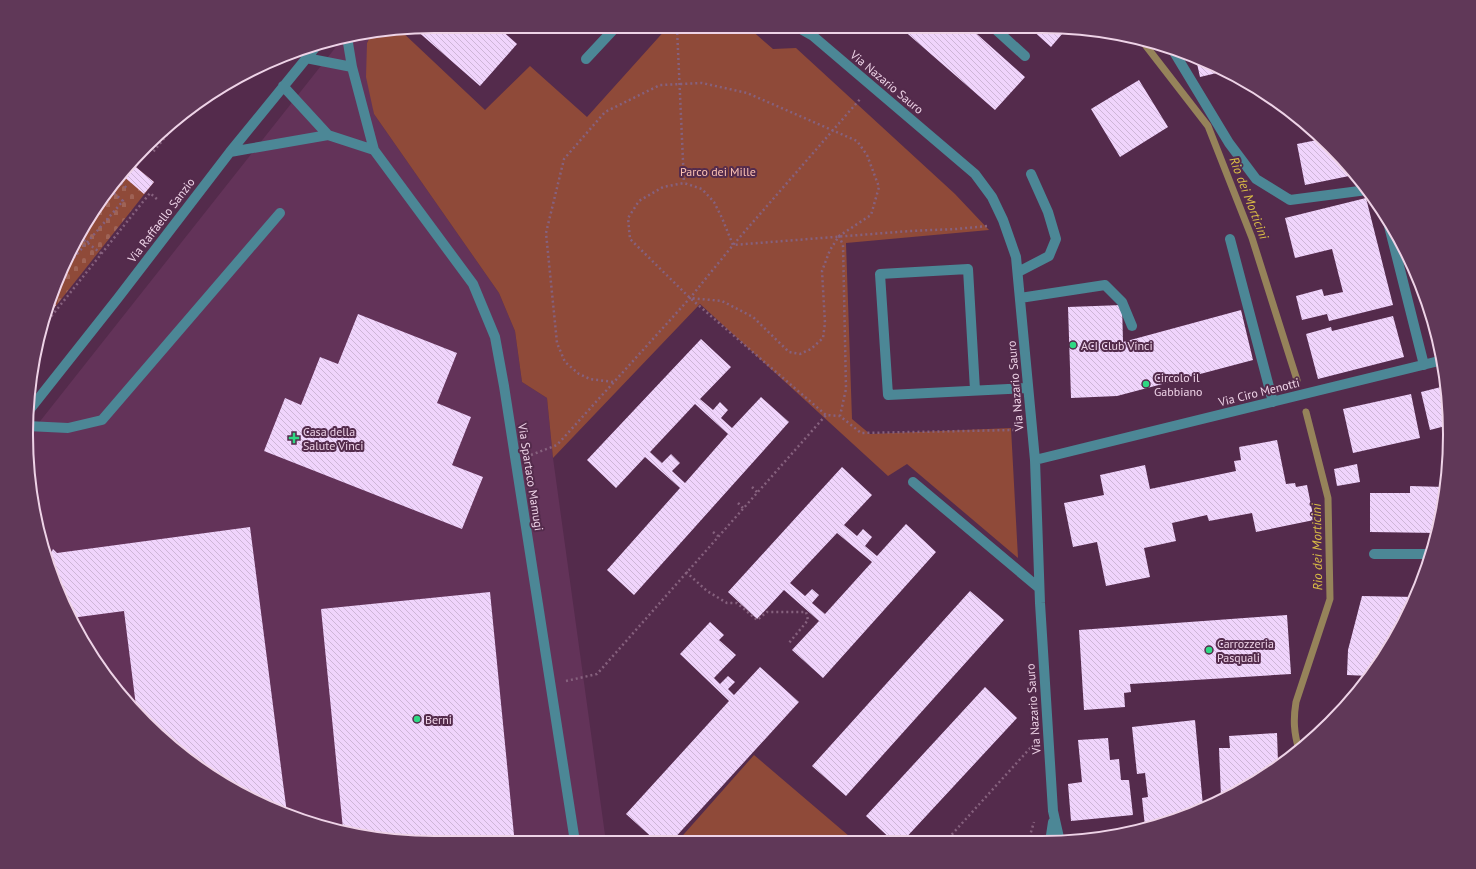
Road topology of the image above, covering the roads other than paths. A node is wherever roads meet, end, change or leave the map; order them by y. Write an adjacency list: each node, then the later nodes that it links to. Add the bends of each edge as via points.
1 (610, 33): 9 (street)
2 (812, 33): 20 (street, Via Nazario Sauro, via 975,174 992,197 1003,220 1016,257)
3 (1000, 33): 6 (street)
4 (348, 43): 10 (street)
5 (311, 52): 8 (street, Via Raffaello Sanzio)
6 (1025, 56)
7 (1177, 56): 16 (street, via 1229,143 1256,179 1290,200)
8 (306, 58): 10 (street); 11 (street, Via Raffaello Sanzio)
9 (586, 59)
10 (352, 67): 13 (street)
11 (283, 86): 12 (street); 14 (street, Via Raffaello Sanzio)
12 (328, 135): 13 (street); 14 (street)
13 (374, 150): 37 (street, Via Spartaco Mamugi, via 473,284 495,337)
14 (230, 152): 28 (street, Via Raffaello Sanzio)
15 (1031, 174): 20 (street, via 1048,212 1056,239 1048,256)
16 (1361, 191)
17 (280, 212): 29 (street, via 102,420 68,428)
18 (1230, 239): 27 (street)
19 (1393, 240): 24 (street)
20 (1018, 272): 21 (street, Via Nazario Sauro)
21 (1020, 298): 22 (street, via 1105,285 1122,302); 25 (street, Via Nazario Sauro)
22 (1132, 326)
23 (1436, 362): 24 (street, Via Ciro Menotti)
24 (1424, 365): 27 (street, Via Ciro Menotti)
25 (1028, 388): 26 (street); 30 (street, Via Nazario Sauro)
26 (975, 390): 26 (street, via 968,269 880,274 888,396)
27 (1273, 402): 30 (street, Via Ciro Menotti)
28 (34, 404)
29 (33, 426)
30 (1035, 460): 34 (street, Via Nazario Sauro)
31 (913, 482): 34 (street)
32 (1374, 554): 33 (street)
33 (1425, 554)
34 (1039, 588): 35 (street, Via Nazario Sauro)
35 (1054, 818): 36 (street, Via Nazario Sauro); 38 (street, Via Nazario Sauro)
36 (1058, 835)
37 (574, 836)
38 (1051, 836)

